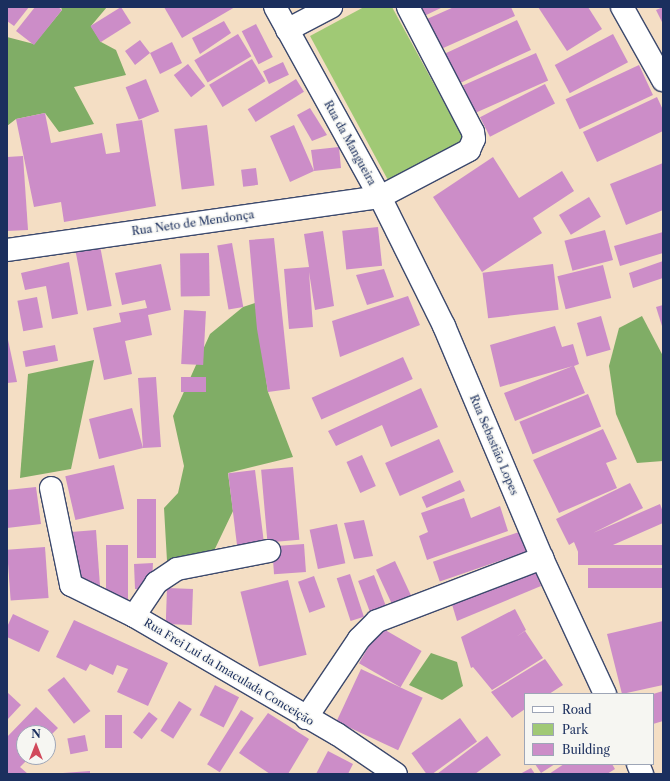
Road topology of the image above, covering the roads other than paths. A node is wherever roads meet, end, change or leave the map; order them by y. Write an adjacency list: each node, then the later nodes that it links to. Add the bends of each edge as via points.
1 (275, 7): 5 (street, Rua da Mangueira)
2 (331, 7): 5 (street)
3 (408, 7): 7 (street, Rua da Mangueira, via 473,132 474,139 469,150)
4 (622, 7): 6 (street)
5 (287, 30): 7 (street, Rua da Mangueira)
6 (663, 80)
7 (380, 197): 8 (street, Rua Neto de Mendonça); 11 (street, Rua Sebastião Lopes, via 444,326)
8 (7, 250)
9 (51, 488): 12 (street, via 71,585)
10 (268, 551): 12 (street, Rua Frei Lui da Imaculada Conceição, via 177,570 156,583)
11 (542, 558): 13 (street, Rua Sebastião Lopes); 14 (street, via 377,621 359,639)
12 (134, 616): 14 (street, Rua Frei Lui da Imaculada Conceição)
13 (605, 693)
14 (306, 718): 15 (street, Rua Frei Lui da Imaculada Conceição, via 337,734)
15 (396, 774)

